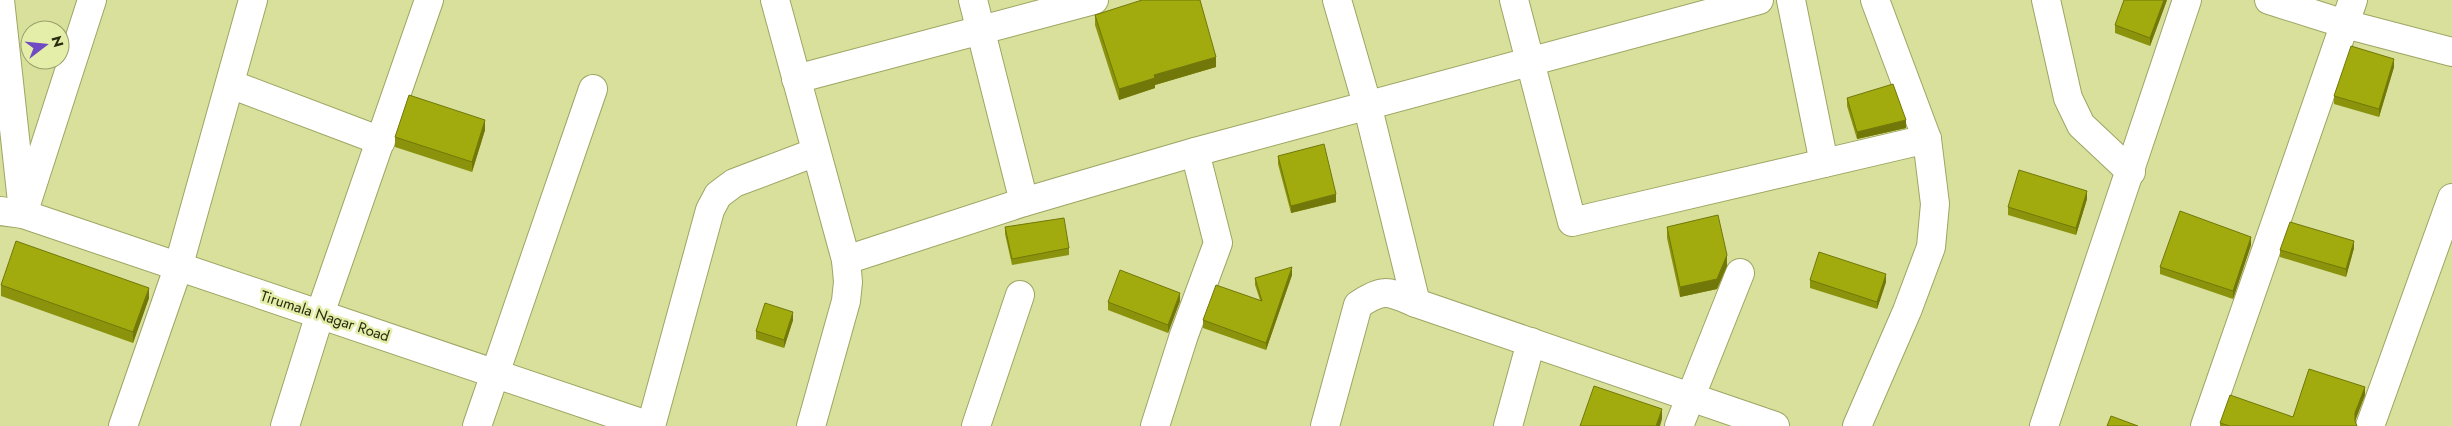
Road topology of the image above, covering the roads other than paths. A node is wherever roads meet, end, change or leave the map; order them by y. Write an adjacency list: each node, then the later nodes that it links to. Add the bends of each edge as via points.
1 (0, 0): 21 (street)
2 (92, 0): 33 (street)
3 (254, 0): 22 (street)
4 (429, 0): 26 (street)
5 (775, 0): 20 (street)
6 (973, 0): 17 (street)
7 (1094, 0): 17 (street)
8 (1338, 0): 24 (street)
9 (1514, 0): 19 (street)
10 (1759, 0): 19 (street)
11 (1790, 0): 29 (street)
12 (1875, 0): 25 (street)
13 (2046, 0): 30 (street, via 2068,98 2080,125)
14 (2187, 0): 30 (street)
15 (2269, 0): 16 (street)
16 (2349, 12): 18 (street); 56 (street)
17 (981, 30): 20 (street); 32 (street)
18 (2452, 52)
19 (1530, 63): 24 (street); 29 (street, via 1572,222)
20 (796, 78): 27 (street)
21 (5, 82): 33 (street)
22 (230, 84): 26 (street); 35 (street)
23 (593, 89): 41 (street)
24 (1366, 104): 28 (street); 38 (street)
25 (1927, 139): 29 (street); 54 (street, via 1935,204 1931,247)
26 (380, 141): 39 (street)
27 (816, 152): 34 (street); 46 (street, via 734,183 718,195 710,210)
28 (1195, 152): 32 (street); 49 (street, via 1218,243)
29 (1824, 163)
30 (2131, 172): 55 (street)
31 (2452, 198): 57 (street)
32 (1024, 202): 34 (street)
33 (12, 212): 35 (street, Tirumala Nagar Road)
34 (846, 260): 47 (street, via 846,302)
35 (178, 268): 39 (street, Tirumala Nagar Road); 43 (street)
36 (1740, 273): 42 (street)
37 (1020, 295): 48 (street)
38 (1416, 303): 40 (street); 50 (street, via 1390,292 1374,293 1358,305)
39 (320, 314): 41 (street, Tirumala Nagar Road); 44 (street)
40 (1532, 342): 42 (street); 51 (street)
41 (496, 374): 45 (street); 46 (street, Tirumala Nagar Road)
42 (1689, 395): 52 (street); 53 (street)
43 (123, 426)
44 (285, 426)
45 (477, 426)
46 (650, 426)
47 (811, 426)
48 (976, 426)
49 (1154, 426)
50 (1325, 426)
51 (1508, 426)
52 (1679, 426)
53 (1775, 426)
54 (1857, 426)
55 (2044, 426)
56 (2205, 426)
57 (2370, 426)

